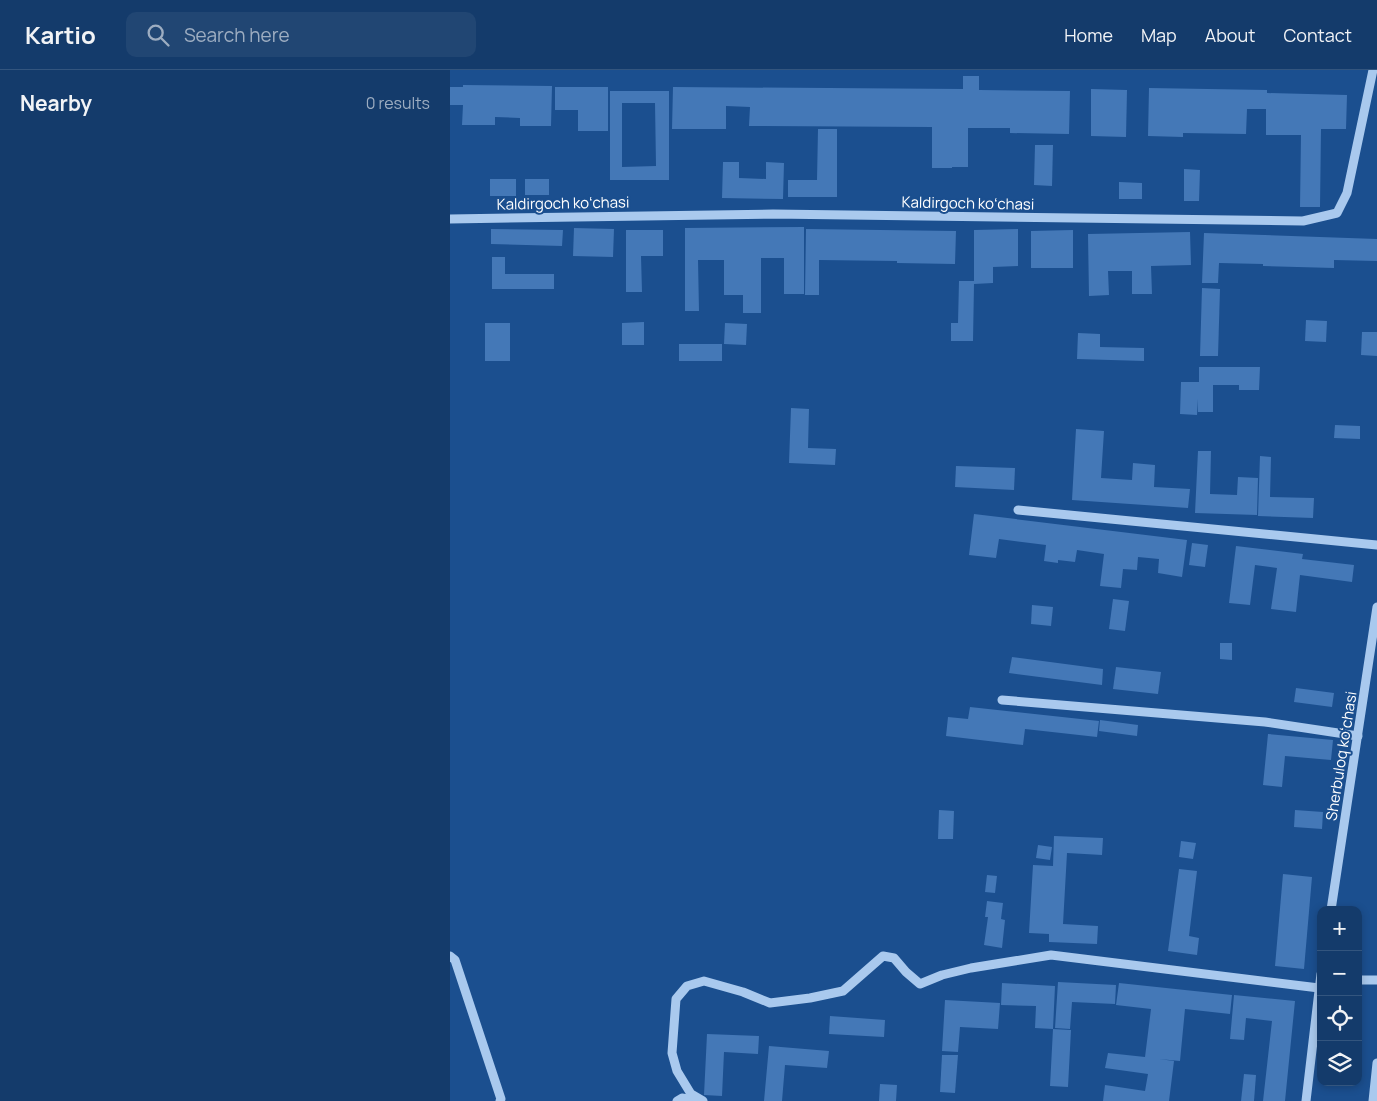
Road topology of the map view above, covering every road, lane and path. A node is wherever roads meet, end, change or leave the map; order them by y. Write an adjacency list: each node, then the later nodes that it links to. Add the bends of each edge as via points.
1 (1373, 70): 2 (street, Kaldirgoch koʻchasi, via 1347,193 1337,213 1303,221 773,214)
2 (450, 219)
3 (1018, 510): 4 (street)
4 (1377, 545)
5 (1377, 607): 7 (street, Sherbuloq koʻchasi)
6 (1002, 700): 7 (street, via 1265,722)
7 (1358, 736): 8 (street, Sherbuloq koʻchasi)
8 (1332, 906)
9 (450, 956): 15 (street, via 455,960)
10 (1362, 980): 11 (street)
11 (1377, 980)
12 (1317, 988): 17 (street, via 1051,955 971,968 920,984 894,958 883,956 843,991 770,1003 704,981 687,986 676,999 672,1053 686,1086)
13 (1318, 996): 18 (street)
14 (1377, 1063): 19 (street)
15 (500, 1101)
16 (677, 1101): 17 (street, via 682,1098)
17 (702, 1101)
18 (1306, 1101)
19 (1373, 1101)

